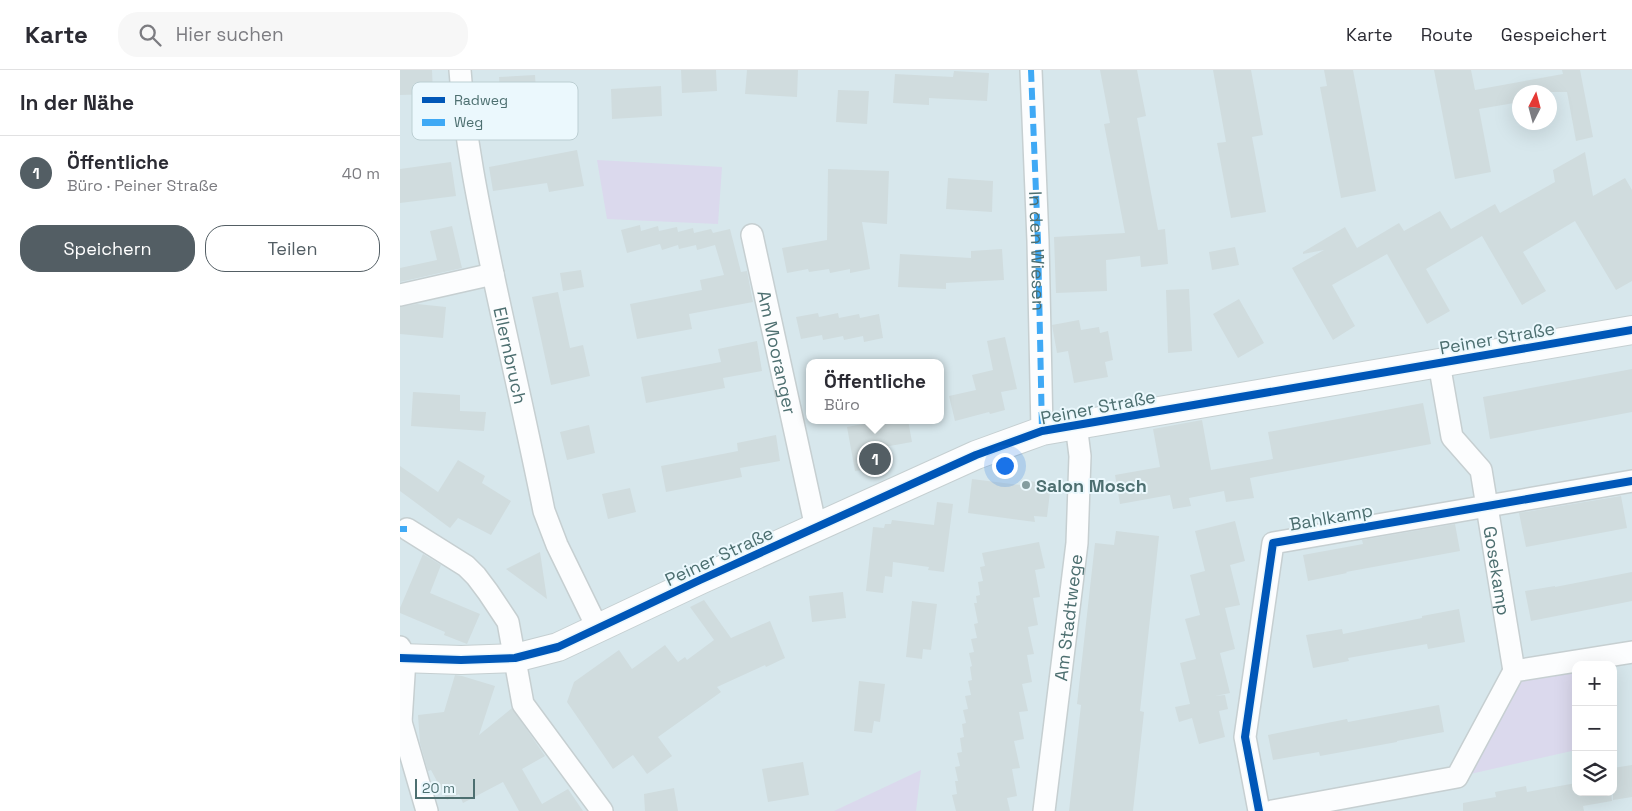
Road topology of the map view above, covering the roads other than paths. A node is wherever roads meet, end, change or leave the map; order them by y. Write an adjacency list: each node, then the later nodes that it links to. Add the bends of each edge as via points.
1 (1031, 70): 9 (street, In den Wiesen)
2 (468, 140): 4 (street, Ellernbruch)
3 (752, 235): 12 (street, Am Mooranger)
4 (493, 274): 5 (street); 14 (street, Ellernbruch, via 544,511)
5 (400, 296)
6 (1632, 330): 7 (main road, Peiner Straße)
7 (1439, 363): 8 (main road, Peiner Straße); 11 (street, Gosekamp, via 1452,437 1481,470)
8 (1076, 424): 9 (main road, Peiner Straße); 22 (street, Am Stadtwege, via 1080,456 1077,543)
9 (1042, 431): 12 (main road, Peiner Straße, via 976,455)
10 (1632, 481): 11 (street, Bahlkamp)
11 (1486, 506): 18 (street, Gosekamp); 23 (street, Bahlkamp, via 1273,543 1245,737)
12 (816, 528): 14 (main road, Peiner Straße)
13 (407, 529): 17 (street, via 466,566 476,576 508,622)
14 (598, 629): 17 (main road, Peiner Straße, via 558,647)
15 (1632, 652): 18 (street)
16 (402, 655): 17 (main road, Peiner Straße, via 461,660); 19 (street)
17 (515, 658): 21 (street, via 523,704)
18 (1514, 671): 24 (street, via 1457,778)
19 (401, 722): 20 (street)
20 (427, 811)
21 (602, 811)
22 (1044, 811)
23 (1259, 811)
24 (1272, 811)

